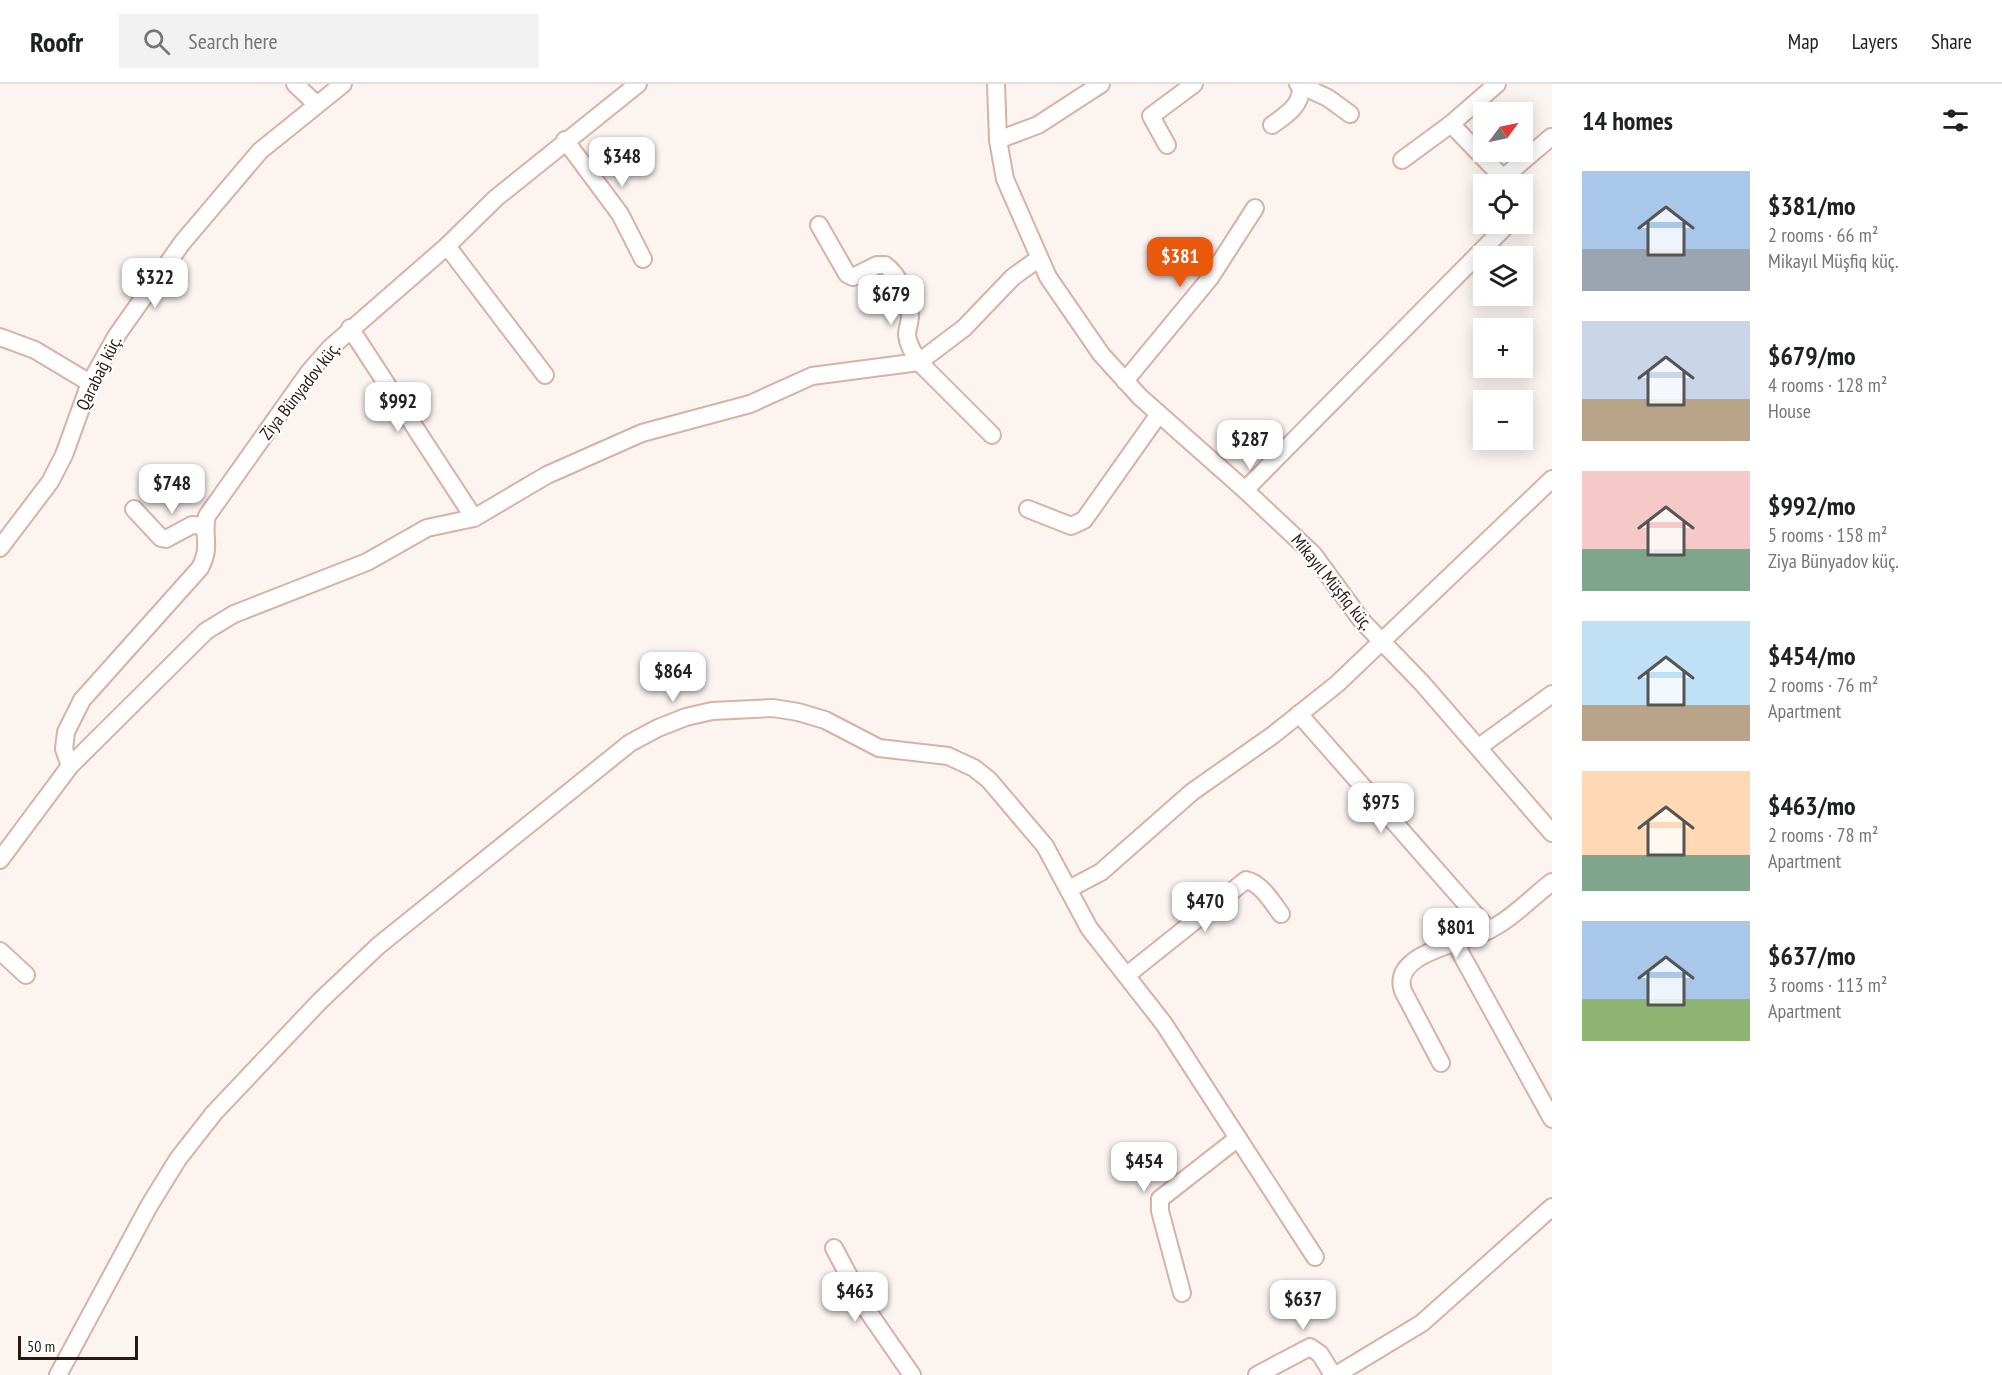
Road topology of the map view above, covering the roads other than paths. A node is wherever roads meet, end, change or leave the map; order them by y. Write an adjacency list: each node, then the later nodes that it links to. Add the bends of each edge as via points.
1 (295, 84): 9 (street)
2 (343, 84): 9 (street, Qarabağ küç.)
3 (638, 84): 14 (street, Ziya Bünyadov küç.)
4 (996, 84): 15 (street, Mikayıl Müşfiq küç.)
5 (1101, 84): 15 (street, via 1038,125)
6 (1194, 84): 16 (street, via 1151,116)
7 (1497, 84): 11 (street)
8 (1300, 86): 10 (street, via 1328,98); 12 (street, via 1301,98 1293,110)
9 (316, 104): 31 (street, Qarabağ küç., via 260,151 214,203 117,335)
10 (1350, 114)
11 (1451, 124): 17 (street); 18 (street)
12 (1272, 125)
13 (1551, 137): 19 (street)
14 (565, 140): 23 (street, Ziya Bünyadov küç.); 24 (street, via 620,214)
15 (998, 140): 25 (street, Mikayıl Müşfiq küç., via 1005,179)
16 (1167, 145)
17 (1402, 160)
18 (1499, 174)
19 (1513, 174)
20 (1255, 208): 30 (street, via 1210,278)
21 (819, 225): 28 (street, via 848,274 853,277 877,265 891,269 905,294 910,348)
22 (1498, 234): 35 (street)
23 (447, 246): 26 (street, Ziya Bünyadov küç.); 29 (street)
24 (643, 259)
25 (1038, 259): 28 (street, via 1013,278 964,328); 30 (street, Mikayıl Müşfiq küç., via 1070,311)
26 (350, 328): 38 (street); 39 (street, Ziya Bünyadov küç., via 309,372 207,516)
27 (0, 337): 31 (street, via 35,350)
28 (919, 362): 33 (street); 38 (street, via 812,376 750,404 642,433 547,475)
29 (545, 375)
30 (1125, 381): 32 (street, Mikayıl Müşfiq küç.)
31 (90, 383): 40 (street, Qarabağ küç., via 50,482)
32 (1159, 414): 35 (street, Mikayıl Müşfiq küç.); 37 (street, via 1084,520 1071,526)
33 (992, 435)
34 (1552, 479): 41 (street)
35 (1245, 490): 41 (street, Mikayıl Müşfiq küç., via 1313,554 1345,601)
36 (134, 509): 39 (street, via 161,538 192,525)
37 (1028, 509)
38 (474, 518): 45 (street, via 427,528 367,562 234,614 206,631)
39 (205, 526): 45 (street, Ziya Bünyadov küç., via 207,554 200,568 82,700 66,732 64,749)
40 (0, 548)
41 (1381, 642): 43 (street); 44 (street, Mikayıl Müşfiq küç.)
42 (1552, 694): 44 (street)
43 (1299, 714): 49 (street, via 1192,792 1101,872); 51 (street)
44 (1479, 747): 46 (street, Mikayıl Müşfiq küç.)
45 (70, 766): 47 (street)
46 (1552, 833)
47 (0, 860)
48 (1552, 882): 51 (street)
49 (1069, 889): 55 (street, via 1089,928); 63 (street, via 1054,860 989,780 959,760 879,748 825,720 773,708 712,711 658,728 630,743 378,946 214,1113 178,1159 149,1206)
50 (1281, 914): 55 (street, via 1263,891 1246,880)
51 (1489, 930): 52 (street)
52 (1456, 940): 56 (street, via 1412,963 1400,981); 57 (street)
53 (0, 951): 54 (street)
54 (26, 975)
55 (1126, 975): 58 (street, via 1164,1024)
56 (1441, 1063)
57 (1552, 1119)
58 (1238, 1138): 61 (street); 62 (street, via 1160,1199)
59 (1552, 1207): 66 (street, via 1422,1323)
60 (834, 1248): 64 (street, via 867,1310)
61 (1315, 1257)
62 (1182, 1293)
63 (58, 1375)
64 (912, 1375)
65 (1257, 1375): 66 (street, via 1310,1347)
66 (1335, 1375)

